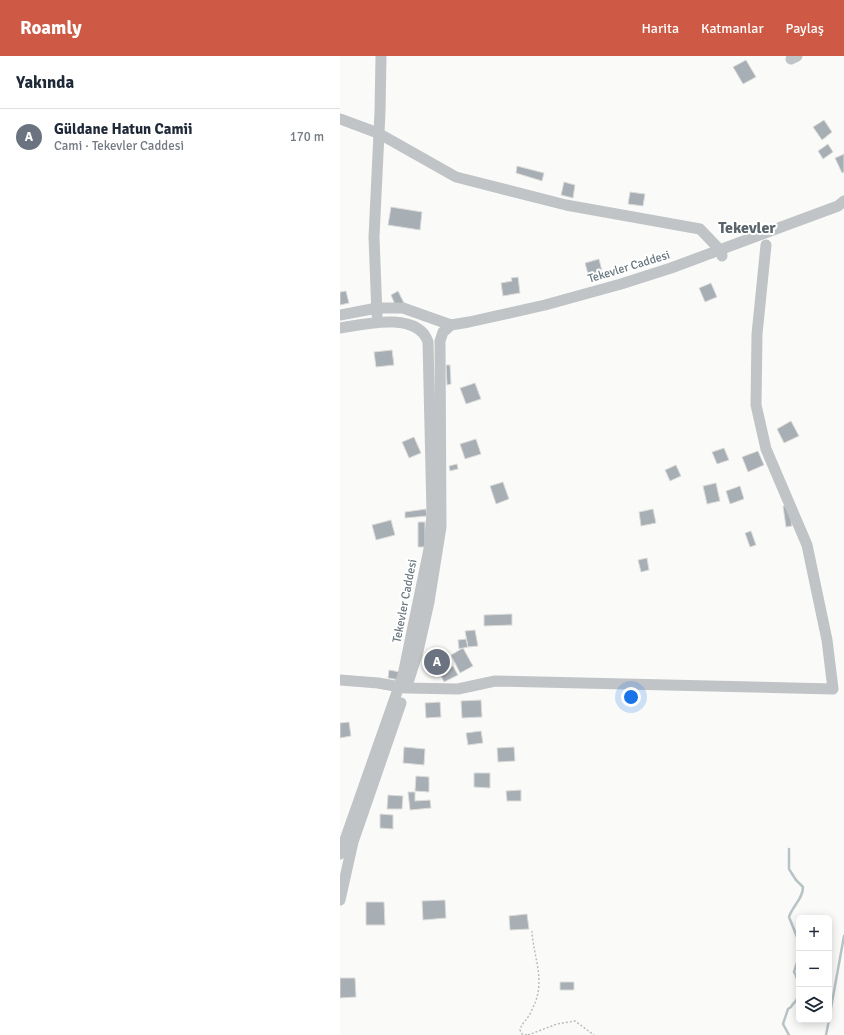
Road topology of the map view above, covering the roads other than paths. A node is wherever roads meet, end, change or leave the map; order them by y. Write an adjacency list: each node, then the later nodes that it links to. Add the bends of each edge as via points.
1 (381, 56): 3 (street)
2 (340, 119): 3 (street)
3 (378, 133): 6 (street, via 456,177 566,205 700,229); 7 (street, via 374,237)
4 (841, 204): 6 (street, Tekevler Caddesi)
5 (766, 245): 13 (street, via 756,334 756,405 766,449 807,545 827,640 833,689 495,681 458,689)
6 (722, 255): 10 (street, Tekevler Caddesi, via 545,305)
7 (377, 308): 8 (street); 9 (street); 10 (street, via 403,308)
8 (340, 314)
9 (376, 322): 11 (street); 13 (street, Tekevler Caddesi, via 415,326 422,331 428,342 432,513 429,549)
10 (451, 325): 13 (street, via 443,332 440,341 442,527 418,651)
11 (340, 328)
12 (340, 680): 13 (street)
13 (403, 687): 14 (street, Tekevler Caddesi); 15 (street, via 353,842)
14 (340, 854)
15 (340, 900)

